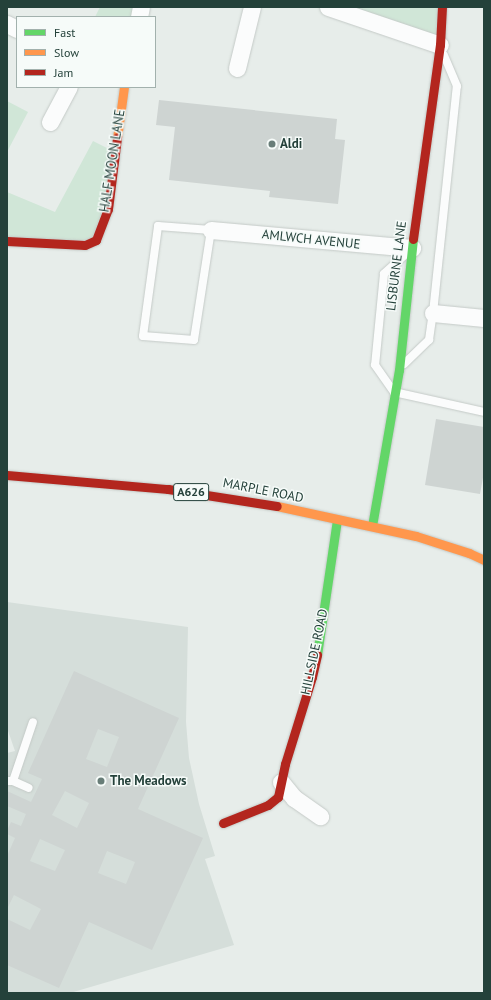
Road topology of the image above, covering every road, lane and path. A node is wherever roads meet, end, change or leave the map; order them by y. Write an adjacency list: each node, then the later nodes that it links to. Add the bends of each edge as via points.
1 (252, 7): 7 (street)
2 (328, 7): 6 (street)
3 (442, 7): 6 (street, LISBURNE LANE)
4 (7, 24): 5 (street)
5 (16, 28)
6 (440, 45): 13 (street, LISBURNE LANE); 14 (lane, via 457,86)
7 (237, 68)
8 (68, 88): 10 (street)
9 (124, 88): 12 (street, HALF MOON LANE, via 108,209 96,240 85,245)
10 (50, 122)
11 (211, 230): 11 (lane, via 194,340 144,336 158,226); 13 (street, AMLWCH AVENUE)
12 (7, 241)
13 (412, 248): 16 (street, LISBURNE LANE); 17 (lane, via 384,274 375,365)
14 (433, 313): 15 (street); 16 (lane, via 429,340)
15 (484, 318)
16 (399, 370): 17 (street, LISBURNE LANE)
17 (394, 392): 18 (lane); 21 (street, LISBURNE LANE)
18 (484, 412)
19 (7, 475): 20 (street, MARPLE ROAD / A626, via 168,489 255,501)
20 (337, 520): 21 (street, MARPLE ROAD / A626); 25 (street, HILLSIDE ROAD, via 321,636 312,677)
21 (372, 526): 22 (street, MARPLE ROAD / A626, via 416,536)
22 (484, 560)
23 (33, 722): 24 (lane)
24 (10, 781): 26 (lane)
25 (281, 782): 27 (street, via 294,798); 28 (street, HILLSIDE ROAD, via 278,797 268,805)
26 (29, 788)
27 (320, 816)
28 (223, 823)

